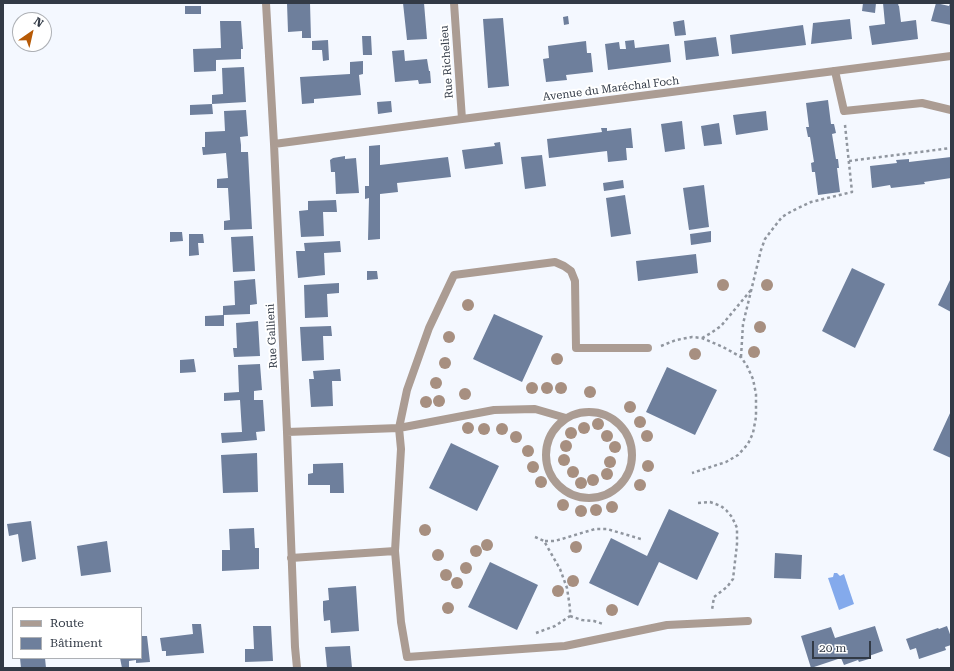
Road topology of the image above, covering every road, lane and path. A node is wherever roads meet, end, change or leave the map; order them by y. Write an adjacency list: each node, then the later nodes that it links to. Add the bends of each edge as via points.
1 (266, 3): 8 (street, Rue Gallieni)
2 (454, 3): 7 (street, Rue Richelieu)
3 (951, 56): 4 (street, Avenue du Maréchal Foch)
4 (834, 71): 6 (street); 7 (street, Avenue du Maréchal Foch)
5 (951, 110): 6 (street, via 922,103)
6 (844, 111): 10 (path)
7 (462, 119): 8 (street, Avenue du Maréchal Foch)
8 (274, 144): 17 (street, Rue Gallieni)
9 (951, 148): 10 (path)
10 (849, 161): 11 (path, via 852,192 811,202 782,218 766,239)
11 (752, 288): 12 (path, via 721,326); 14 (path, via 743,324)
12 (702, 338): 13 (path, via 692,337); 14 (path)
13 (648, 348): 16 (street, via 576,348 575,281 571,271 555,262 454,275 429,328 408,390)
14 (741, 357): 18 (path, via 753,379 756,394 753,433 748,444 738,455 726,462)
15 (566, 418): 15 (street, via 556,426 549,438 546,451 547,465 552,477 563,490 573,495 586,498 612,492 622,483 629,471 633,455 632,444 626,432 606,414 586,412); 16 (street, via 535,409 494,410)
16 (399, 428): 17 (street); 23 (street, via 401,450)
17 (287, 432): 24 (street, Rue Gallieni)
18 (692, 473)
19 (698, 503): 26 (path, via 710,502 721,506 732,516 737,528 733,579 714,597)
20 (535, 537): 22 (path)
21 (641, 539): 22 (path, via 606,529 595,529 555,541)
22 (544, 541): 25 (path, via 560,569 567,588)
23 (395, 551): 24 (street); 29 (street, via 401,622 407,657)
24 (292, 558): 30 (street, Rue Gallieni)
25 (570, 616): 28 (path, via 605,624 610,627); 29 (path, via 555,626 536,633 532,639)
26 (711, 616)
27 (748, 621): 28 (street, via 667,625)
28 (613, 636): 29 (street, via 564,646)
29 (532, 648)
30 (297, 668)

